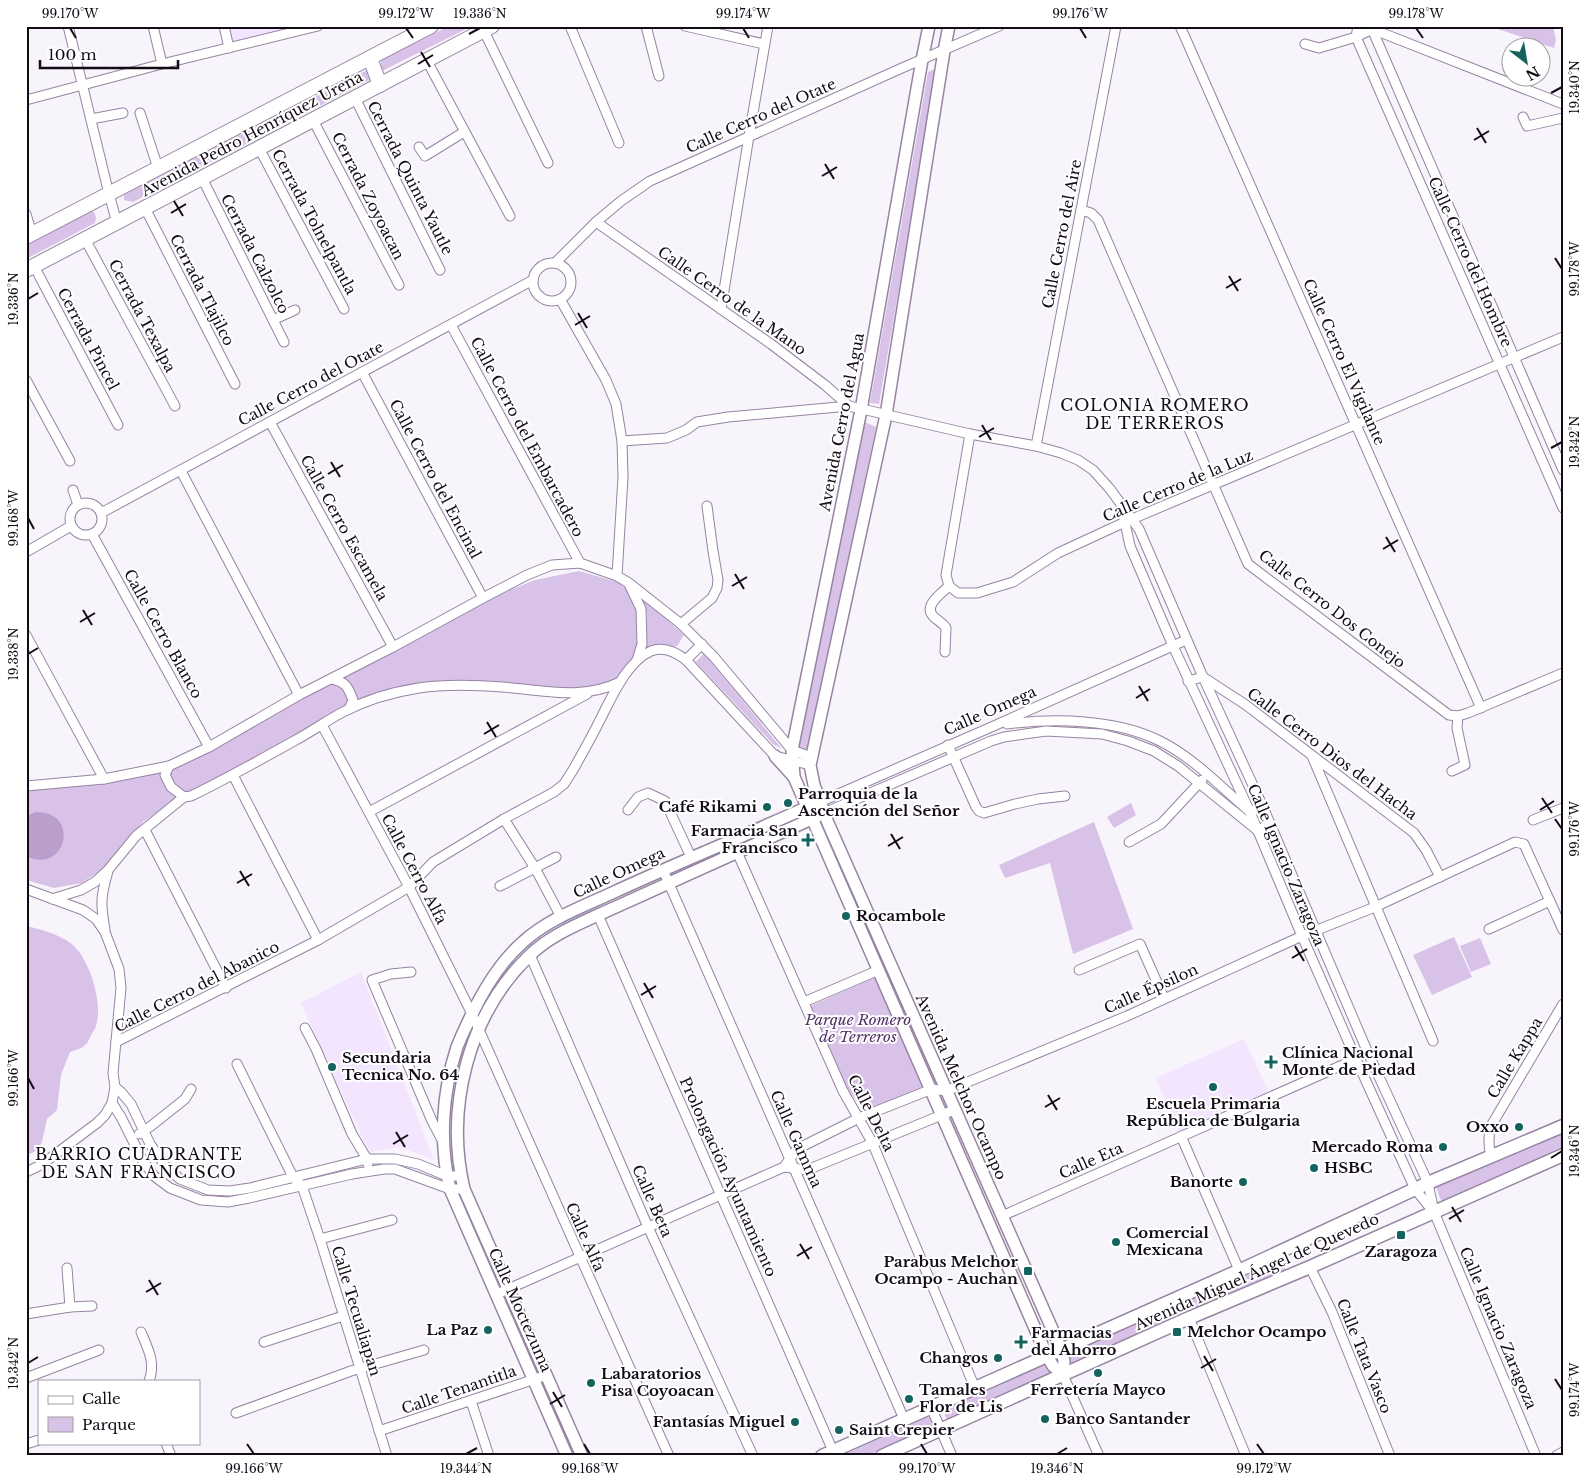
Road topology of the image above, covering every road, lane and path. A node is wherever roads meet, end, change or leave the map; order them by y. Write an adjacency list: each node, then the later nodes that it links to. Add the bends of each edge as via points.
1 (68, 26): 30 (street)
2 (153, 26): 27 (street)
3 (224, 26): 22 (street)
4 (318, 26): 17 (street)
5 (430, 26): 24 (main road, Avenida Pedro Henríquez Ureña)
6 (570, 26): 42 (street)
7 (646, 26): 28 (street)
8 (685, 26): 20 (street)
9 (768, 26): 20 (street)
10 (930, 26): 25 (street, Avenida Cerro del Agua)
11 (950, 26): 23 (street)
12 (999, 26): 23 (street, Calle Cerro del Otate)
13 (1116, 26): 50 (street, Calle Cerro del Aire)
14 (1180, 26): 81 (street, Calle Cerro El Vigilante)
15 (1358, 26): 19 (street)
16 (1370, 27): 19 (street); 33 (street); 70 (street, Calle Cerro del Hombre)
17 (302, 28): 22 (street)
18 (488, 28): 26 (main road, Avenida Pedro Henríquez Ureña); 45 (street)
19 (1356, 37): 21 (street, via 1319,48); 71 (street, Calle Cerro del Hombre)
20 (764, 44): 41 (street)
21 (1305, 44)
22 (229, 48): 27 (street)
23 (944, 51): 25 (street, Calle Cerro del Otate); 78 (street)
24 (370, 58): 29 (main road); 46 (main road, Avenida Pedro Henríquez Ureña)
25 (922, 60): 41 (street, Calle Cerro del Otate); 77 (street, Avenida Cerro del Agua)
26 (427, 61): 29 (main road, Avenida Pedro Henríquez Ureña); 40 (street)
27 (162, 64): 30 (street)
28 (659, 76)
29 (380, 85): 31 (main road, Avenida Pedro Henríquez Ureña)
30 (82, 86): 32 (street); 38 (street)
31 (355, 98): 39 (main road, Avenida Pedro Henríquez Ureña); 59 (street, Cerrada Quinta Yautle)
32 (26, 100)
33 (1563, 104)
34 (123, 113): 38 (street)
35 (140, 113): 46 (street)
36 (1522, 117): 37 (street, via 1527,126)
37 (1563, 118)
38 (91, 119): 48 (street)
39 (313, 120): 44 (main road, Avenida Pedro Henríquez Ureña); 61 (street, Cerrada Zoyoacan)
40 (464, 132): 43 (street, via 425,156); 52 (street)
41 (748, 136): 53 (street, Calle Cerro del Otate, via 650,181); 64 (street)
42 (619, 143)
43 (419, 147)
44 (259, 148): 47 (main road, Avenida Pedro Henríquez Ureña); 63 (street, Cerrada Tolnelpantla)
45 (548, 162)
46 (158, 168): 48 (main road, Avenida Pedro Henríquez Ureña)
47 (202, 178): 49 (main road, Avenida Pedro Henríquez Ureña); 66 (street, Cerrada Calzolco)
48 (109, 194): 54 (street); 55 (main road, Avenida Pedro Henríquez Ureña)
49 (145, 208): 54 (main road, Avenida Pedro Henríquez Ureña); 74 (street, Cerrada Tlajilco)
50 (1081, 210): 84 (street, Calle Cerro del Aire); 88 (street, Calle Cerro Dos Conejo, via 1098,220)
51 (26, 214): 55 (street)
52 (510, 216)
53 (596, 222): 57 (street, Calle Cerro del Otate); 64 (street, Calle Cerro de la Mano)
54 (117, 223): 56 (main road, Avenida Pedro Henríquez Ureña)
55 (29, 235)
56 (85, 239): 58 (main road, Avenida Pedro Henríquez Ureña); 75 (street, Cerrada Texalpa)
57 (555, 263): 60 (street, via 541,267); 62 (street, via 567,270 571,279 570,289)
58 (30, 268): 80 (street, Cerrada Pincel)
59 (440, 270)
60 (533, 280): 62 (street, via 541,297 550,301); 67 (street, Calle Cerro del Otate)
61 (398, 285)
62 (560, 300): 83 (street, via 606,380 616,404)
63 (344, 309)
64 (721, 309): 76 (street, Calle Cerro de la Mano, via 772,344)
65 (295, 310): 66 (street)
66 (273, 320): 69 (street, Cerrada Calzolco)
67 (451, 324): 72 (street, Calle Cerro del Otate); 98 (street, Calle Cerro del Embarcadero)
68 (1563, 338): 70 (street, Calle Cerro de la Luz)
69 (284, 342)
70 (1514, 359): 71 (street, Calle Cerro de la Luz); 86 (street, Calle Cerro del Hombre)
71 (1500, 364): 81 (street, Calle Cerro de la Luz); 92 (street, Calle Cerro del Hombre)
72 (362, 372): 79 (street, Calle Cerro del Otate); 102 (street, Calle Cerro del Encinal)
73 (26, 380): 85 (street)
74 (235, 384)
75 (175, 406)
76 (849, 406): 77 (street); 83 (street, via 728,417 697,422 666,438)
77 (861, 410): 78 (street); 129 (street, Avenida Cerro del Agua)
78 (886, 416): 82 (street); 132 (street)
79 (270, 422): 87 (street, Calle Cerro del Otate); 108 (street, Calle Cerro Escamela)
80 (118, 425)
81 (1357, 425): 88 (street, Calle Cerro de la Luz); 121 (street, Calle Cerro El Vigilante)
82 (970, 434): 84 (street); 101 (street, via 946,576)
83 (622, 441): 99 (street)
84 (1036, 446): 94 (street, via 1078,460 1093,470 1110,489)
85 (70, 461)
86 (1563, 470)
87 (180, 471): 93 (street, Calle Cerro del Otate); 119 (street)
88 (1213, 486): 94 (street, Calle Cerro de la Luz); 123 (street, Calle Cerro Dos Conejo, via 1248,564 1440,710)
89 (73, 490): 90 (street)
90 (78, 505): 93 (street, via 92,504); 95 (street, via 71,514)
91 (707, 506): 103 (street, via 718,588 712,598)
92 (1563, 508)
93 (102, 513): 96 (street, via 102,524)
94 (1129, 521): 101 (street, Calle Cerro de la Luz, via 1058,553 1013,582 977,594 958,593); 105 (street, Calle Ignacio Zaragoza, via 1139,529); 107 (street, Calle Ignacio Zaragoza, via 1130,546)
95 (71, 526): 96 (street, via 81,535); 97 (street)
96 (92, 534): 127 (street, Calle Cerro Blanco)
97 (26, 552)
98 (580, 563): 99 (street); 102 (street, via 552,565)
99 (617, 576): 100 (street)
100 (629, 583): 103 (street); 110 (street, via 641,609 642,644)
101 (950, 586): 109 (street, via 930,608 932,616 946,628)
102 (483, 598): 108 (street)
103 (681, 624): 106 (street)
104 (26, 635): 138 (street)
105 (1186, 640): 107 (street, Calle Omega); 114 (street, Calle Ignacio Zaragoza)
106 (702, 644): 111 (street); 129 (street)
107 (1172, 646): 116 (street, Calle Ignacio Zaragoza); 125 (street, Calle Omega)
108 (393, 647): 112 (street)
109 (945, 652)
110 (637, 660): 111 (street, via 652,651 665,649 677,652); 117 (street, Calle Cerro del Abanico)
111 (686, 660): 130 (street)
112 (351, 669): 115 (street); 120 (street, via 347,681)
113 (1563, 673): 121 (street)
114 (1203, 677): 116 (street); 128 (street, Calle Cerro Dios del Hacha); 145 (street, Calle Ignacio Zaragoza)
115 (332, 679): 119 (street); 122 (street, via 341,680 346,685 353,700)
116 (1188, 680): 149 (street, Calle Ignacio Zaragoza)
117 (620, 682): 118 (street); 151 (street, Calle Cerro del Abanico, via 564,784)
118 (590, 693): 120 (street, via 452,686 419,688); 148 (street)
119 (298, 695): 127 (street)
120 (362, 704): 122 (street)
121 (1481, 708): 123 (street)
122 (349, 709): 124 (street)
123 (1458, 716): 134 (street, via 1457,728 1465,765)
124 (322, 725): 136 (street); 148 (street, Calle Cerro Alfa)
125 (996, 725): 126 (street, Calle Omega); 135 (street, via 1043,720 1102,724 1160,741)
126 (948, 745): 131 (street); 143 (street, Calle Omega)
127 (209, 747): 133 (street)
128 (1311, 754): 164 (street, Calle Cerro Dios del Hacha, via 1414,833); 171 (street)
129 (792, 755): 130 (street); 132 (street); 137 (street, Avenida Cerro del Agua)
130 (775, 756): 137 (street)
131 (954, 757): 139 (street, Calle Omega, via 991,741 1025,733 1102,734 1154,751); 141 (street, via 976,807 984,813 1023,802); 150 (street, Calle Omega)
132 (811, 762): 143 (street)
133 (169, 766): 138 (street); 142 (street, via 168,781)
134 (1452, 771)
135 (1207, 775): 139 (street); 149 (street)
136 (233, 776): 142 (street); 179 (street)
137 (794, 777): 144 (street, Avenida Cerro del Agua)
138 (104, 779): 140 (street)
139 (1199, 783): 156 (street, Calle Omega); 157 (street, via 1161,824)
140 (26, 786)
141 (1065, 796)
142 (184, 797): 155 (street)
143 (820, 802): 144 (street, Calle Omega); 150 (street)
144 (807, 807): 152 (street, Avenida Cerro del Agua); 159 (street, Calle Omega)
145 (1263, 807): 149 (street); 154 (street, Calle Ignacio Zaragoza)
146 (1563, 808): 153 (street)
147 (628, 810): 159 (street, via 638,797 648,793 665,801)
148 (369, 812): 166 (street, Calle Cerro Alfa)
149 (1250, 812): 156 (street, Calle Ignacio Zaragoza)
150 (824, 813): 152 (street, Calle Omega); 198 (street, Avenida Melchor Ocampo)
151 (504, 818): 161 (street); 166 (street, Calle Cerro del Abanico, via 433,862)
152 (812, 819): 158 (street, Calle Omega); 181 (street, Avenida Melchor Ocampo)
153 (1533, 820)
154 (1270, 826): 156 (street); 175 (street, Calle Ignacio Zaragoza)
155 (145, 830): 162 (street, via 136,836); 184 (street)
156 (1258, 830): 178 (street, Calle Ignacio Zaragoza)
157 (1129, 842)
158 (737, 852): 165 (street, Calle Omega); 186 (street, Calle Delta)
159 (692, 857): 163 (street, Calle Omega)
160 (556, 858): 161 (street)
161 (535, 868): 167 (street); 173 (street)
162 (108, 870): 169 (street, via 82,890); 177 (street, via 101,906)
163 (663, 870): 165 (street, Calle Gamma); 173 (street, Calle Omega)
164 (1440, 877): 170 (street, Calle Épsilon, via 1514,842 1524,844); 171 (street, Calle Épsilon)
165 (668, 883): 172 (street, Calle Omega); 212 (street, Calle Gamma)
166 (409, 886): 179 (street, Calle Cerro del Abanico); 188 (street, Calle Cerro Alfa)
167 (500, 886)
168 (26, 889): 169 (street)
169 (52, 899): 177 (street, via 83,910 96,919)
170 (1550, 901): 174 (street); 176 (street)
171 (1375, 907): 175 (street, Calle Épsilon); 191 (street)
172 (598, 915): 180 (street, Calle Omega, via 568,929); 227 (street, Prolongación Ayuntamiento)
173 (561, 917): 188 (street, Calle Omega, via 536,931 508,956 490,980)
174 (1489, 929)
175 (1315, 930): 178 (street, Calle Épsilon); 222 (street, Calle Ignacio Zaragoza)
176 (1563, 930)
177 (105, 932): 192 (street, via 119,969 121,988)
178 (1302, 936): 185 (street, Calle Épsilon); 193 (street, Calle Ignacio Zaragoza)
179 (318, 940): 184 (street, Calle Cerro del Abanico)
180 (530, 955): 190 (street, Calle Omega, via 502,988); 231 (street, Calle Beta)
181 (879, 970): 186 (street); 197 (street, Avenida Melchor Ocampo)
182 (1080, 970): 185 (street, via 1140,944)
183 (411, 972): 207 (street, via 372,980)
184 (226, 988): 192 (street, Calle Cerro del Abanico)
185 (1164, 998): 198 (street, Calle Épsilon)
186 (804, 1002): 202 (street, Calle Delta)
187 (1563, 1004): 211 (street, Calle Kappa, via 1491,1126 1488,1137)
188 (472, 1014): 190 (street, Calle Cerro Alfa); 207 (street, Calle Omega, via 449,1077 444,1106)
189 (305, 1028): 213 (street, via 352,1134)
190 (479, 1028): 220 (street, Calle Omega, via 464,1072 458,1108); 233 (street, Calle Alfa)
191 (1433, 1041)
192 (116, 1042): 195 (street, Calle Cerro del Abanico)
193 (1356, 1059): 205 (street, Calle Eta); 225 (street, Calle Ignacio Zaragoza)
194 (236, 1064): 221 (street, Calle Tecualiapan)
195 (115, 1088): 199 (street, Calle Cerro del Abanico); 204 (street, via 131,1104)
196 (191, 1089): 204 (street, via 185,1099)
197 (932, 1089): 198 (street); 201 (street, Avenida Melchor Ocampo); 202 (street)
198 (946, 1091): 200 (street, Avenida Melchor Ocampo)
199 (112, 1103): 206 (street); 218 (street, Calle Cerro del Abanico, via 97,1123 41,1165)
200 (954, 1110): 201 (street); 229 (street, Avenida Melchor Ocampo)
201 (942, 1114): 208 (street); 249 (street, Avenida Melchor Ocampo)
202 (859, 1118): 208 (street, Calle Delta); 212 (street, via 797,1149)
203 (1563, 1126): 211 (main road, Avenida Miguel Ángel de Quevedo)
204 (143, 1132): 206 (street); 209 (street)
205 (1181, 1136): 229 (street, Calle Eta); 236 (street)
206 (132, 1137): 214 (street)
207 (444, 1142): 219 (street, Calle Omega)
208 (872, 1142): 216 (street, via 807,1170); 256 (street, Calle Delta)
209 (156, 1154): 214 (street); 221 (street, via 180,1179 208,1190 250,1188)
210 (1563, 1155): 228 (main road, Avenida Miguel Ángel de Quevedo)
211 (1491, 1156): 222 (main road, Avenida Miguel Ángel de Quevedo)
212 (790, 1158): 215 (street); 216 (street, Calle Gamma)
213 (367, 1159): 217 (street); 219 (street, via 395,1159); 221 (street)
214 (143, 1161): 223 (street, via 154,1176 170,1188 201,1200 228,1202)
215 (784, 1166): 216 (street); 227 (street)
216 (794, 1168): 260 (street, Calle Gamma)
217 (369, 1170): 223 (street); 226 (street, via 394,1169)
218 (26, 1172)
219 (447, 1176): 220 (street); 226 (street, Calle Moctezuma)
220 (461, 1176): 224 (street, Calle Moctezuma)
221 (293, 1177): 223 (street, Calle Tecualiapan)
222 (1428, 1182): 225 (main road, Avenida Miguel Ángel de Quevedo); 228 (street, Calle Ignacio Zaragoza)
223 (302, 1186): 232 (street, Calle Tecualiapan)
224 (464, 1189): 226 (street); 237 (street, Calle Moctezuma)
225 (1414, 1189): 228 (street, Calle Ignacio Zaragoza); 236 (main road, Avenida Miguel Ángel de Quevedo)
226 (450, 1190): 238 (street, Calle Moctezuma)
227 (721, 1195): 231 (street); 267 (street, Prolongación Ayuntamiento)
228 (1434, 1212): 234 (main road, Avenida Miguel Ángel de Quevedo); 280 (street, Calle Ignacio Zaragoza)
229 (1002, 1216): 246 (street, Avenida Melchor Ocampo)
230 (392, 1220): 232 (street)
231 (648, 1227): 233 (street); 274 (street, Calle Beta)
232 (320, 1239): 242 (street, Calle Tecualiapan)
233 (580, 1258): 237 (street); 273 (street, Calle Alfa)
234 (1310, 1267): 243 (main road, Avenida Miguel Ángel de Quevedo); 279 (street, Calle Tata Vasco, via 1332,1312)
235 (68, 1268): 240 (street)
236 (1239, 1270): 246 (main road, Avenida Miguel Ángel de Quevedo)
237 (509, 1289): 238 (street); 251 (street, Calle Moctezuma)
238 (497, 1294): 254 (street, Calle Moctezuma)
239 (92, 1306): 240 (street)
240 (70, 1307): 241 (street)
241 (26, 1314)
242 (343, 1316): 245 (street); 250 (street, Calle Tecualiapan)
243 (1189, 1318): 252 (main road, Avenida Miguel Ángel de Quevedo); 278 (street)
244 (141, 1332): 255 (street, via 152,1357)
245 (264, 1342)
246 (1061, 1349): 249 (main road, Avenida Miguel Ángel de Quevedo); 252 (street, Avenida Melchor Ocampo)
247 (99, 1350): 253 (street)
248 (424, 1350): 250 (street)
249 (1047, 1356): 252 (street, Avenida Melchor Ocampo); 256 (main road, Avenida Miguel Ángel de Quevedo)
250 (359, 1369): 259 (street); 262 (street, Calle Tecualiapan)
251 (547, 1375): 254 (street, Calle Tenantitla); 272 (street, Calle Moctezuma)
252 (1063, 1375): 261 (main road, Avenida Miguel Ángel de Quevedo); 277 (street, Avenida Melchor Ocampo)
253 (26, 1378)
254 (534, 1379): 257 (street, Calle Tenantitla); 271 (street, Calle Moctezuma)
255 (150, 1380)
256 (975, 1388): 258 (main road, Avenida Miguel Ángel de Quevedo)
257 (471, 1401): 262 (street, Calle Tenantitla); 270 (street)
258 (931, 1407): 260 (main road, Avenida Miguel Ángel de Quevedo); 261 (street)
259 (236, 1413)
260 (904, 1419): 267 (main road, Avenida Miguel Ángel de Quevedo)
261 (940, 1430): 275 (main road, Avenida Miguel Ángel de Quevedo); 276 (street)
262 (379, 1431): 269 (street, Calle Tecualiapan)
263 (38, 1440): 264 (street)
264 (26, 1444)
265 (166, 1444): 268 (street)
266 (1563, 1452): 281 (street)
267 (828, 1453)
268 (171, 1456)
269 (387, 1456)
270 (489, 1456)
271 (567, 1456)
272 (582, 1456)
273 (669, 1456)
274 (753, 1456)
275 (882, 1456)
276 (952, 1456)
277 (1098, 1456)
278 (1246, 1456)
279 (1390, 1456)
280 (1536, 1456)
281 (1556, 1456)

